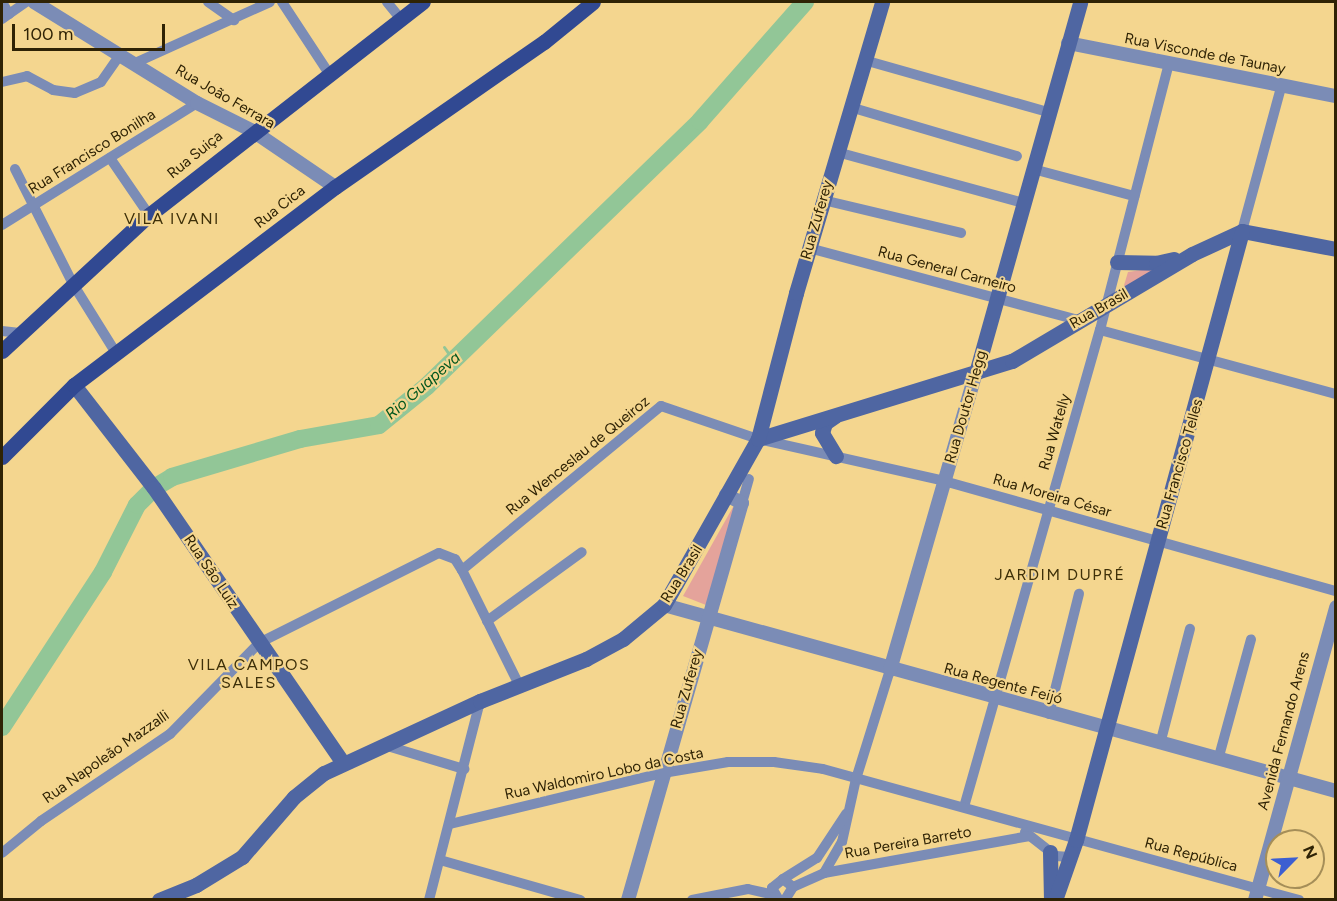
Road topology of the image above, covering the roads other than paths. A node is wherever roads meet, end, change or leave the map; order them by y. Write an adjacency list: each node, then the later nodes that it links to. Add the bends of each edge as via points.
1 (2, 2): 12 (street)
2 (26, 2): 12 (street)
3 (34, 2): 16 (street, Rua João Ferrara)
4 (208, 2): 14 (street)
5 (270, 2): 14 (street)
6 (282, 2): 20 (street)
7 (387, 2): 13 (street)
8 (423, 2): 13 (main road, Rua Suiça)
9 (593, 2): 33 (main road, Rua Cica, via 544,42)
10 (882, 2): 17 (main road, Rua Zuferey)
11 (1080, 2): 15 (main road, Rua Doutor Hegg)
12 (5, 16)
13 (400, 18): 20 (main road, Rua Suiça)
14 (234, 20): 18 (street)
15 (1068, 43): 19 (street, Rua Visconde de Taunay); 26 (main road, Rua Doutor Hegg)
16 (120, 55): 18 (street, Rua João Ferrara); 21 (street, via 101,82 75,93 64,93 27,76)
17 (864, 60): 25 (main road, Rua Zuferey); 26 (street)
18 (135, 63): 24 (street, Rua João Ferrara)
19 (1169, 64): 22 (street, Rua Visconde de Taunay); 34 (street, Rua Watelly)
20 (328, 72): 27 (main road, Rua Suiça)
21 (2, 82)
22 (1281, 87): 23 (street, Rua Visconde de Taunay); 40 (street, Rua Francisco Telles)
23 (1335, 96)
24 (197, 103): 27 (street, Rua João Ferrara); 30 (street, Rua Francisco Bonilha)
25 (850, 107): 28 (main road, Rua Zuferey); 29 (street)
26 (1048, 112): 32 (main road, Rua Doutor Hegg)
27 (253, 131): 33 (street, Rua João Ferrara); 38 (main road, Rua Suiça)
28 (837, 152): 35 (main road, Rua Zuferey); 36 (street)
29 (1017, 156)
30 (110, 158): 37 (street, Rua Francisco Bonilha); 38 (street)
31 (15, 169): 37 (street)
32 (1033, 169): 34 (street); 36 (main road, Rua Doutor Hegg)
33 (335, 186): 54 (main road, Rua Cica)
34 (1134, 196): 45 (street, Rua Watelly)
35 (823, 200): 41 (street); 42 (main road, Rua Zuferey)
36 (1024, 203): 47 (main road, Rua Doutor Hegg)
37 (34, 206): 39 (street, Rua Francisco Bonilha); 46 (street)
38 (149, 215): 46 (main road, Rua Suiça)
39 (2, 225)
40 (1242, 231): 43 (main road); 44 (main road); 55 (main road, Rua Francisco Telles)
41 (962, 232)
42 (809, 248): 47 (street, Rua General Carneiro); 60 (main road, Rua Zuferey)
43 (1335, 249)
44 (1192, 255): 45 (main road, via 1156,263); 48 (main road, Rua Brasil)
45 (1117, 262): 48 (street, Rua Watelly)
46 (73, 284): 52 (main road, Rua Suiça); 54 (street)
47 (996, 300): 49 (street, Rua General Carneiro); 56 (main road, Rua Doutor Hegg)
48 (1107, 305): 49 (main road, Rua Brasil); 50 (street, Rua Watelly)
49 (1078, 320): 56 (main road, Rua Brasil, via 1012,361)
50 (1100, 330): 55 (street); 67 (street, Rua Watelly)
51 (2, 331): 52 (street)
52 (20, 333): 53 (main road, Rua Suiça)
53 (2, 351)
54 (116, 353): 57 (main road, Rua Cica)
55 (1210, 358): 58 (street); 68 (main road, Rua Francisco Telles)
56 (976, 373): 59 (main road, Rua Brasil); 64 (street, Rua Doutor Hegg)
57 (74, 385): 62 (main road, Rua Cica); 79 (main road, Rua São Luiz, via 147,478)
58 (1335, 394)
59 (835, 416): 60 (main road, Rua Brasil); 61 (main road, via 825,423 822,433)
60 (758, 439): 61 (street, Rua Moreira César); 65 (main road, Rua Brasil); 70 (street, Rua Wenceslau de Queiroz, via 661,406)
61 (836, 456): 64 (street, Rua Moreira César)
62 (2, 457)
63 (749, 479): 66 (street, Rua Zuferey)
64 (944, 481): 67 (street, Rua Moreira César); 80 (street, Rua Doutor Hegg)
65 (726, 495): 66 (street); 73 (main road, Rua Brasil)
66 (742, 503): 75 (street, Rua Zuferey)
67 (1047, 511): 68 (street, Rua Moreira César); 82 (street, Rua Watelly)
68 (1159, 540): 71 (street, Rua Moreira César); 85 (main road, Rua Francisco Telles)
69 (582, 552): 76 (street)
70 (462, 570): 76 (street); 79 (street, Rua Napoleão Mazzalli, via 455,559 439,553)
71 (1335, 591)
72 (1080, 594): 84 (street)
73 (664, 605): 75 (street, Rua Regente Feijó); 81 (main road, Rua Brasil, via 622,639)
74 (1335, 607): 92 (street, Avenida Fernando Arens)
75 (707, 618): 80 (street, Rua Regente Feijó); 91 (street, Rua Zuferey)
76 (487, 621): 81 (street)
77 (1190, 628): 87 (street)
78 (1251, 639): 88 (street)
79 (259, 643): 89 (main road, Rua São Luiz); 103 (street, Rua Napoleão Mazzalli, via 170,734 41,821)
80 (890, 670): 82 (street, Rua Regente Feijó); 93 (street, Rua Doutor Hegg)
81 (519, 685): 83 (main road, Rua Brasil)
82 (995, 699): 84 (street, Rua Regente Feijó); 95 (street, Rua Watelly)
83 (480, 701): 86 (main road, Rua Brasil); 90 (street)
84 (1049, 714): 85 (street, Rua Regente Feijó)
85 (1106, 730): 87 (street, Rua Regente Feijó); 101 (main road, Rua Francisco Telles)
86 (382, 744): 89 (main road, Rua Brasil); 90 (street)
87 (1160, 744): 88 (street, Rua Regente Feijó)
88 (1218, 760): 92 (street, Rua Regente Feijó)
89 (343, 762): 112 (main road, Rua Brasil, via 309,782 242,857)
90 (464, 769): 98 (street)
91 (663, 773): 93 (street, Rua Waldomiro Lobo da Costa, via 728,762 774,762 823,769); 98 (street, Rua Waldomiro Lobo da Costa); 115 (street, Rua Zuferey)
92 (1288, 778): 94 (street, Rua Regente Feijó); 109 (street, Avenida Fernando Arens)
93 (856, 779): 95 (street, Rua Waldomiro Lobo da Costa); 96 (street, Rua Doutor Hegg)
94 (1335, 791)
95 (964, 807): 97 (street, Rua Waldomiro Lobo da Costa)
96 (848, 812): 106 (street, Rua Doutor Hegg, via 842,842); 107 (street, Rua Doutor Hegg, via 817,858)
97 (1009, 822): 99 (street, Rua Waldomiro Lobo da Costa); 100 (street, Rua Waldomiro Lobo da Costa)
98 (450, 824): 105 (street)
99 (1058, 834): 101 (street, Rua Waldomiro Lobo da Costa); 102 (street)
100 (1030, 836): 102 (street, Rua Waldomiro Lobo da Costa); 106 (street, Rua Pereira Barreto)
101 (1076, 840): 104 (main road, Rua Francisco Telles); 109 (street, Rua República)
102 (1049, 851): 104 (street, Rua Waldomiro Lobo da Costa); 111 (main road)
103 (2, 853)
104 (1069, 856): 111 (main road, Rua Francisco Telles)
105 (440, 860): 113 (street); 114 (street)
106 (824, 873): 110 (street, Rua Pereira Barreto)
107 (781, 879): 108 (street); 110 (street); 110 (street, via 773,884)
108 (748, 889): 110 (street); 116 (street)
109 (1256, 894): 117 (street, Rua República)
110 (783, 897)
111 (1058, 897)
112 (167, 898)
113 (429, 900)
114 (580, 900)
115 (628, 900)
116 (692, 900)
117 (1299, 900)

